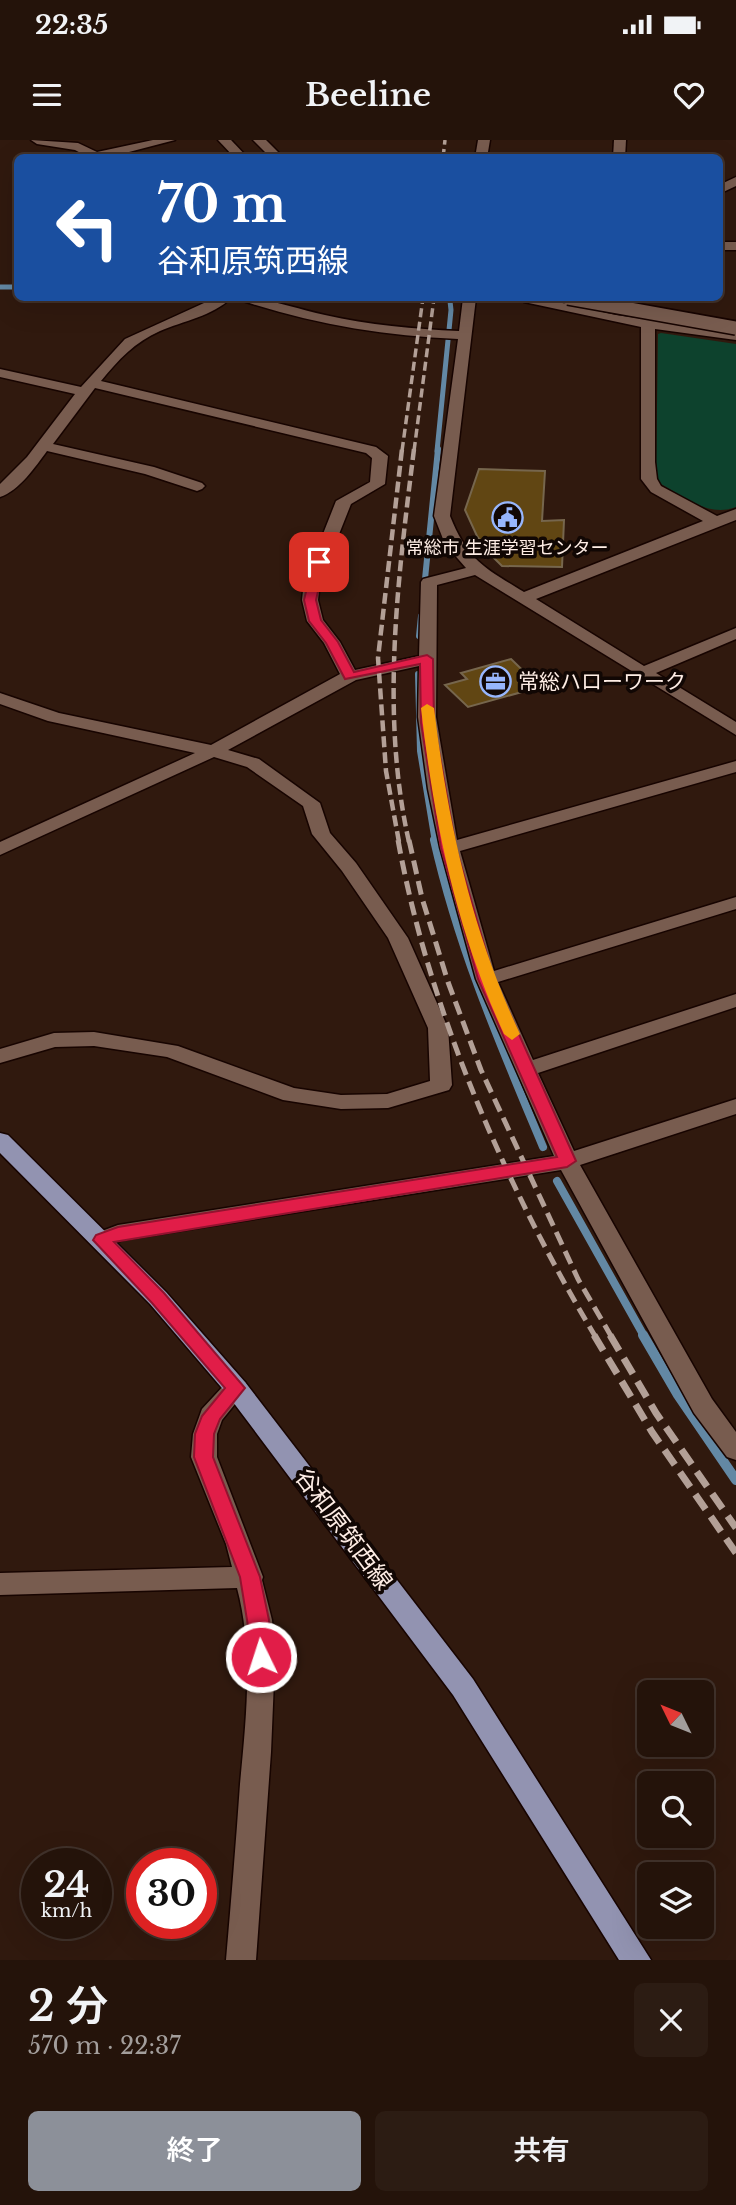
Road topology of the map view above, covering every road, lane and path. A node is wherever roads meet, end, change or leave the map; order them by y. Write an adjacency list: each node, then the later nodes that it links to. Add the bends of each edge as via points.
1 (37, 140): 6 (street, via 78,147)
2 (169, 140): 7 (street)
3 (224, 140): 8 (street)
4 (242, 140): 9 (street)
5 (259, 140): 10 (street)
6 (91, 154)
7 (109, 154)
8 (238, 154)
9 (257, 154)
10 (274, 154)
11 (219, 301): 24 (street, via 128,343)
12 (257, 301): 21 (street, via 345,324 408,334)
13 (470, 301): 21 (street)
14 (539, 301): 19 (street)
15 (583, 301): 20 (street, bridge)
16 (620, 301): 19 (street)
17 (629, 301): 18 (street)
18 (736, 321)
19 (641, 322): 22 (street); 29 (street, via 649,479 656,489)
20 (736, 328)
21 (466, 335): 30 (street, via 442,516 453,544)
22 (736, 335)
23 (0, 373): 24 (street)
24 (88, 387): 25 (street); 35 (street, via 371,450 380,456 377,484 344,501 312,582 315,621)
25 (44, 446): 26 (street); 27 (street)
26 (197, 486)
27 (0, 492)
28 (736, 514): 29 (street)
29 (716, 522): 31 (street)
30 (477, 570): 31 (street); 33 (street, via 429,582)
31 (522, 599): 34 (street)
32 (736, 633): 34 (street)
33 (427, 659): 35 (street); 40 (street, via 428,723)
34 (644, 672): 37 (street)
35 (350, 677): 38 (street)
36 (0, 698): 38 (street, via 54,717)
37 (736, 730)
38 (213, 751): 41 (street); 45 (street, via 253,763 311,803 321,834 398,938 438,1028 441,1085 388,1101 341,1102 291,1095 171,1051 94,1039 54,1040)
39 (736, 766): 40 (street)
40 (449, 848): 43 (street)
41 (0, 849)
42 (736, 903): 43 (street)
43 (486, 979): 46 (street)
44 (736, 1000): 46 (street)
45 (0, 1056)
46 (528, 1069): 49 (street)
47 (736, 1106): 49 (street)
48 (0, 1140): 50 (main road, 谷和原筑西線)
49 (567, 1161): 50 (street, via 118,1233); 52 (street, via 703,1406)
50 (102, 1240): 51 (main road, 谷和原筑西線)
51 (236, 1388): 53 (street, via 211,1416 204,1457); 56 (main road, 谷和原筑西線, via 463,1687)
52 (736, 1450)
53 (250, 1577): 54 (street); 55 (street, via 261,1657)
54 (0, 1584)
55 (241, 1960)
56 (636, 1960)

